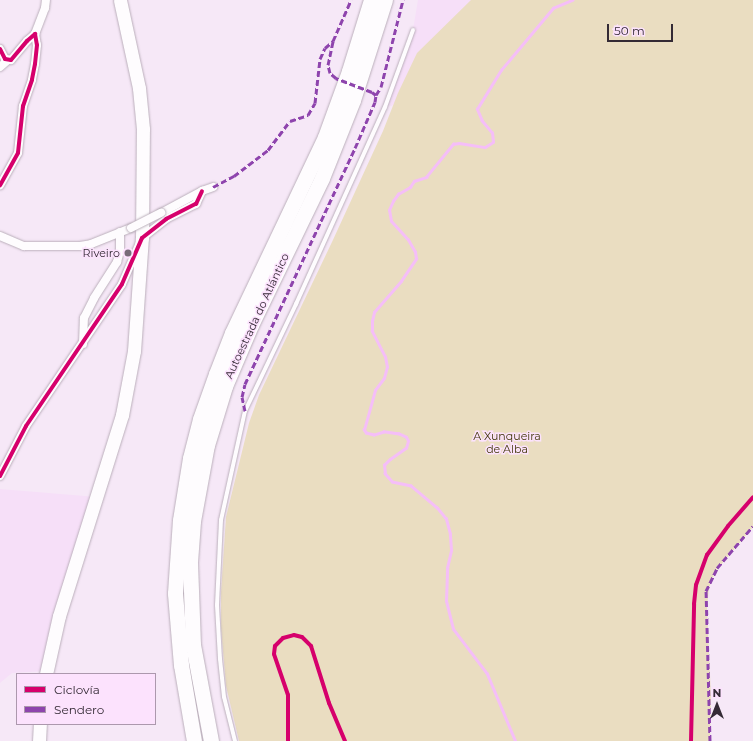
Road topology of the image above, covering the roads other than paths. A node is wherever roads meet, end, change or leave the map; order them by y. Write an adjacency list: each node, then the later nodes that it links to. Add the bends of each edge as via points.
1 (46, 0): 7 (street)
2 (120, 0): 15 (main road, via 139,88 143,129)
3 (128, 0): 15 (main road, via 149,104 152,179)
4 (371, 0): 25 (highway, Autoestrada do Atlántico, via 325,137 232,333 200,418 190,458 180,520 175,592 181,666)
5 (385, 0): 26 (highway, Autoestrada do Atlántico, via 353,100 322,178 251,325 225,386 207,445 193,521 190,562 193,645)
6 (413, 30): 27 (lane, via 384,107 245,411 221,520 217,605 224,697)
7 (35, 34): 9 (street, via 11,60); 11 (street, via 35,64 23,106 18,153)
8 (0, 49): 9 (street)
9 (8, 60): 10 (street)
10 (0, 67)
11 (0, 185)
12 (213, 187): 13 (street)
13 (202, 191): 14 (street, bridge); 15 (street, via 196,204 166,219)
14 (120, 232): 16 (street, via 80,246 24,246); 17 (street, via 117,262 84,318)
15 (146, 234): 17 (street, via 122,284); 19 (main road, via 129,385 116,438 59,616); 20 (main road, via 144,328 139,368 126,427 77,581)
16 (0, 236)
17 (83, 344): 18 (street, via 26,426)
18 (0, 476)
19 (46, 673)
20 (53, 673)
21 (40, 725): 23 (main road)
22 (47, 725): 24 (main road)
23 (39, 741)
24 (47, 741)
25 (194, 741)
26 (211, 741)
27 (235, 741)

